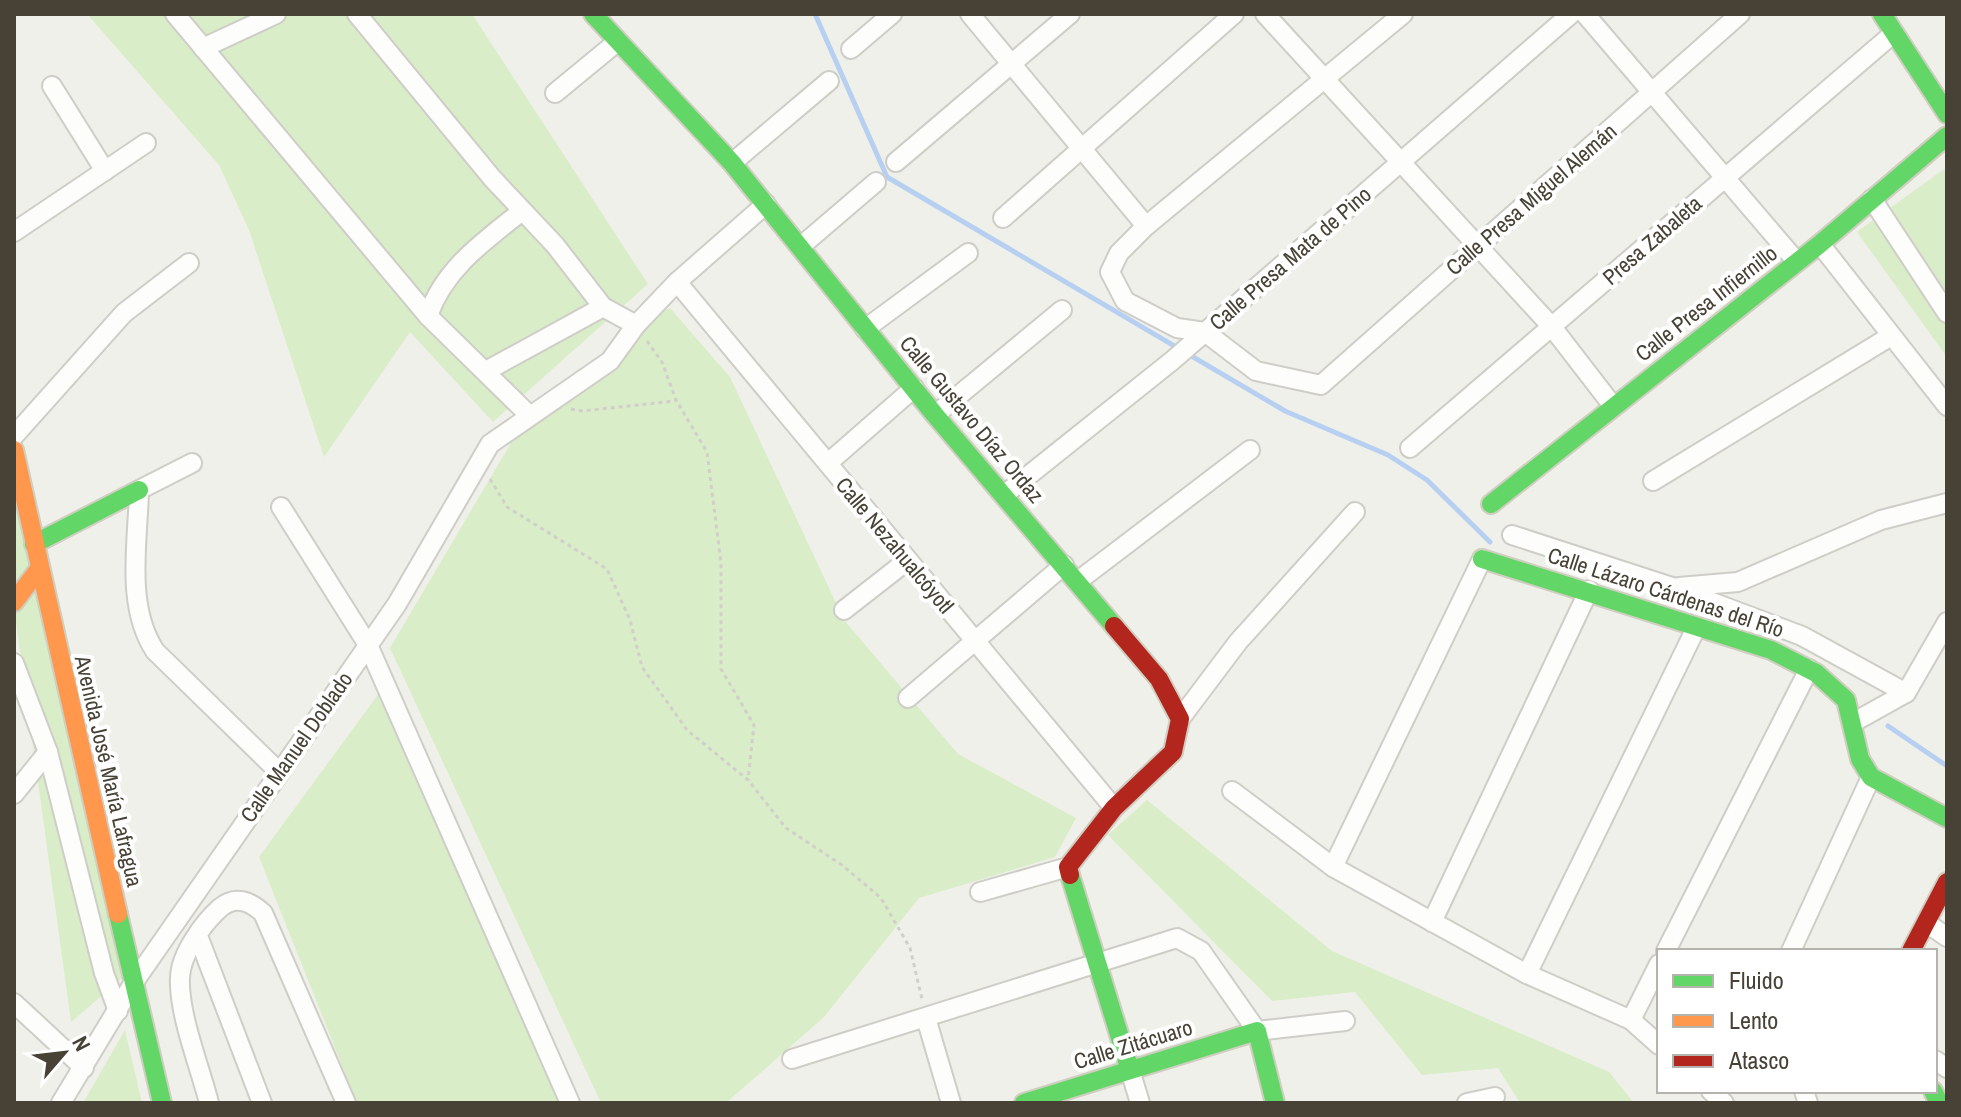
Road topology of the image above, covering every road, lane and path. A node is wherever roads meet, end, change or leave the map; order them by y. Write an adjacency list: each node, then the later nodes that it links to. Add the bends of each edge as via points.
1 (175, 14): 17 (street)
2 (276, 14): 17 (street)
3 (357, 14): 37 (street)
4 (593, 14): 16 (street, Calle Gustavo Díaz Ordaz)
5 (892, 14): 18 (street)
6 (970, 14): 19 (street)
7 (1070, 14): 19 (street)
8 (1234, 14): 28 (street)
9 (1265, 14): 21 (street)
10 (1403, 14): 21 (street)
11 (1571, 14): 30 (street, Calle Presa Mata de Pino)
12 (1585, 14): 23 (street)
13 (1740, 14): 23 (street, Calle Presa Miguel Alemán)
14 (1882, 14): 15 (street)
15 (1894, 33): 25 (street); 33 (street, Presa Zabaleta)
16 (617, 42): 24 (street); 31 (street, Calle Gustavo Díaz Ordaz)
17 (203, 48): 51 (street)
18 (851, 49)
19 (1013, 65): 28 (street); 29 (street)
20 (829, 81): 31 (street)
21 (1326, 81): 30 (street); 39 (street)
22 (52, 86): 32 (street)
23 (1653, 91): 33 (street); 42 (street, Calle Presa Miguel Alemán)
24 (555, 93)
25 (1946, 109)
26 (1947, 136): 35 (street, Calle Presa Infiernillo)
27 (146, 143): 32 (street)
28 (1083, 148): 38 (street); 39 (street)
29 (896, 162)
30 (1400, 162): 42 (street); 56 (street, Calle Presa Mata de Pino)
31 (732, 163): 36 (street, Calle Gustavo Díaz Ordaz)
32 (105, 171): 40 (street)
33 (1727, 177): 45 (street); 53 (street, Presa Zabaleta)
34 (876, 182): 43 (street)
35 (1872, 199): 41 (street, Calle Presa Infiernillo); 50 (street)
36 (766, 204): 43 (street, Calle Gustavo Díaz Ordaz); 47 (street, Calle Manuel Doblado)
37 (522, 211): 48 (street); 51 (street, via 437,289)
38 (1003, 218)
39 (1146, 226): 56 (street, via 1119,253 1110,272 1125,301)
40 (14, 232)
41 (1820, 244): 45 (street, Calle Presa Infiernillo); 55 (street)
42 (1478, 246): 53 (street); 56 (street, Calle Presa Miguel Alemán, via 1321,385 1256,371)
43 (800, 247): 54 (street, Calle Gustavo Díaz Ordaz)
44 (968, 253): 54 (street)
45 (1797, 262): 60 (street, Calle Presa Infiernillo)
46 (189, 263): 64 (street, via 124,313)
47 (677, 282): 52 (street, Calle Manuel Doblado); 70 (street, Calle Nezahualcóyotl)
48 (603, 307): 52 (street); 57 (street)
49 (1062, 310): 63 (street)
50 (1947, 313)
51 (428, 316): 57 (street)
52 (636, 325): 59 (path, via 662,362); 62 (street, Calle Manuel Doblado, via 610,361)
53 (1552, 327): 60 (street); 65 (street, Presa Zabaleta)
54 (865, 329): 58 (street, Calle Gustavo Díaz Ordaz)
55 (1891, 336): 61 (street); 71 (street)
56 (1198, 337): 73 (street, Calle Presa Mata de Pino)
57 (486, 371): 62 (street)
58 (914, 388): 63 (street, Calle Gustavo Díaz Ordaz); 70 (street)
59 (676, 400): 62 (path, via 582,411); 101 (path, via 707,452 721,563 721,669 754,725)
60 (1613, 406): 75 (street, Calle Presa Infiernillo)
61 (1947, 406)
62 (536, 409): 68 (street, Calle Manuel Doblado, via 490,444)
63 (935, 415): 73 (street, Calle Gustavo Díaz Ordaz)
64 (14, 436)
65 (1410, 448)
66 (14, 450): 79 (street, Avenida José María Lafragua)
67 (1250, 450): 83 (street)
68 (480, 462): 91 (street, Calle Manuel Doblado); 101 (path, via 507,507 607,569 630,620 642,667 687,730)
69 (192, 463): 72 (street)
70 (828, 463): 80 (street, Calle Nezahualcóyotl)
71 (1653, 481)
72 (139, 490): 79 (street); 99 (street, via 137,610 145,635 155,651)
73 (1004, 495): 81 (street, Calle Gustavo Díaz Ordaz)
74 (1947, 503): 84 (street, via 1881,520 1738,582)
75 (1491, 504)
76 (281, 507): 91 (street)
77 (1355, 512): 96 (street, via 1238,642)
78 (1512, 535): 84 (street)
79 (34, 544): 82 (street, Avenida José María Lafragua)
80 (908, 560): 87 (street); 90 (street, Calle Nezahualcóyotl)
81 (1064, 565): 83 (street, Calle Gustavo Díaz Ordaz); 90 (street)
82 (39, 569): 86 (street); 121 (street, Avenida José María Lafragua)
83 (1078, 581): 96 (street, Calle Gustavo Díaz Ordaz, via 1159,679)
84 (1672, 587): 94 (street, via 1802,636)
85 (1589, 590): 89 (street, Calle Lázaro Cárdenas del Río); 107 (street, Calle Lázaro Cárdenas del Río, via 1482,559); 111 (street)
86 (14, 602)
87 (844, 610)
88 (1947, 622): 94 (street)
89 (1696, 628): 93 (street, Calle Lázaro Cárdenas del Río, via 1771,650); 120 (street)
90 (976, 643): 95 (street); 104 (street, Calle Nezahualcóyotl)
91 (368, 645): 99 (street, Calle Manuel Doblado); 138 (street)
92 (14, 663): 98 (street)
93 (1809, 669): 97 (street, Calle Lázaro Cárdenas del Río, via 1839,690); 115 (street)
94 (1906, 693): 97 (street)
95 (908, 698)
96 (1180, 719): 104 (street, via 1173,752)
97 (1854, 722): 100 (street, Calle Lázaro Cárdenas del Río, via 1858,749)
98 (48, 752): 103 (street); 123 (street)
99 (278, 771): 110 (street, Calle Manuel Doblado)
100 (1871, 777): 105 (street); 116 (street)
101 (748, 780): 124 (path, via 786,828 881,898 910,948)
102 (1232, 791): 107 (street)
103 (14, 794)
104 (1114, 808): 106 (street)
105 (1947, 818)
106 (1068, 867): 109 (street); 118 (street)
107 (1333, 867): 111 (street)
108 (1947, 882): 112 (street)
109 (980, 892)
110 (190, 900): 113 (street); 121 (street, Calle Manuel Doblado)
111 (1432, 922): 120 (street)
112 (1928, 924): 114 (street); 117 (street)
113 (203, 928): 135 (street, via 180,976); 136 (street); 137 (street, via 222,907 237,900 252,903 263,913)
114 (1947, 937)
115 (1667, 949)
116 (1792, 949)
117 (1912, 949)
118 (1097, 965): 124 (street); 127 (street, via 1177,938 1201,951); 131 (street)
119 (1657, 968): 125 (street)
120 (1527, 974): 125 (street)
121 (134, 982): 123 (street, Calle Manuel Doblado); 134 (street, Avenida José María Lafragua)
122 (14, 1003): 130 (street)
123 (118, 1011): 130 (street, Calle Manuel Doblado)
124 (926, 1018): 129 (street); 139 (street)
125 (1631, 1020): 128 (street)
126 (1345, 1021): 127 (street)
127 (1257, 1031): 131 (street, Calle Zitácuaro); 142 (street)
128 (1657, 1043)
129 (792, 1059)
130 (84, 1068): 133 (street, Calle Manuel Doblado)
131 (1130, 1070): 140 (street, Calle Zitácuaro); 141 (street)
132 (1495, 1097): 143 (street)
133 (61, 1103)
134 (162, 1103)
135 (209, 1103)
136 (262, 1103)
137 (346, 1103)
138 (570, 1103)
139 (951, 1103)
140 (1024, 1103)
141 (1140, 1103)
142 (1275, 1103)
143 (1467, 1103)

